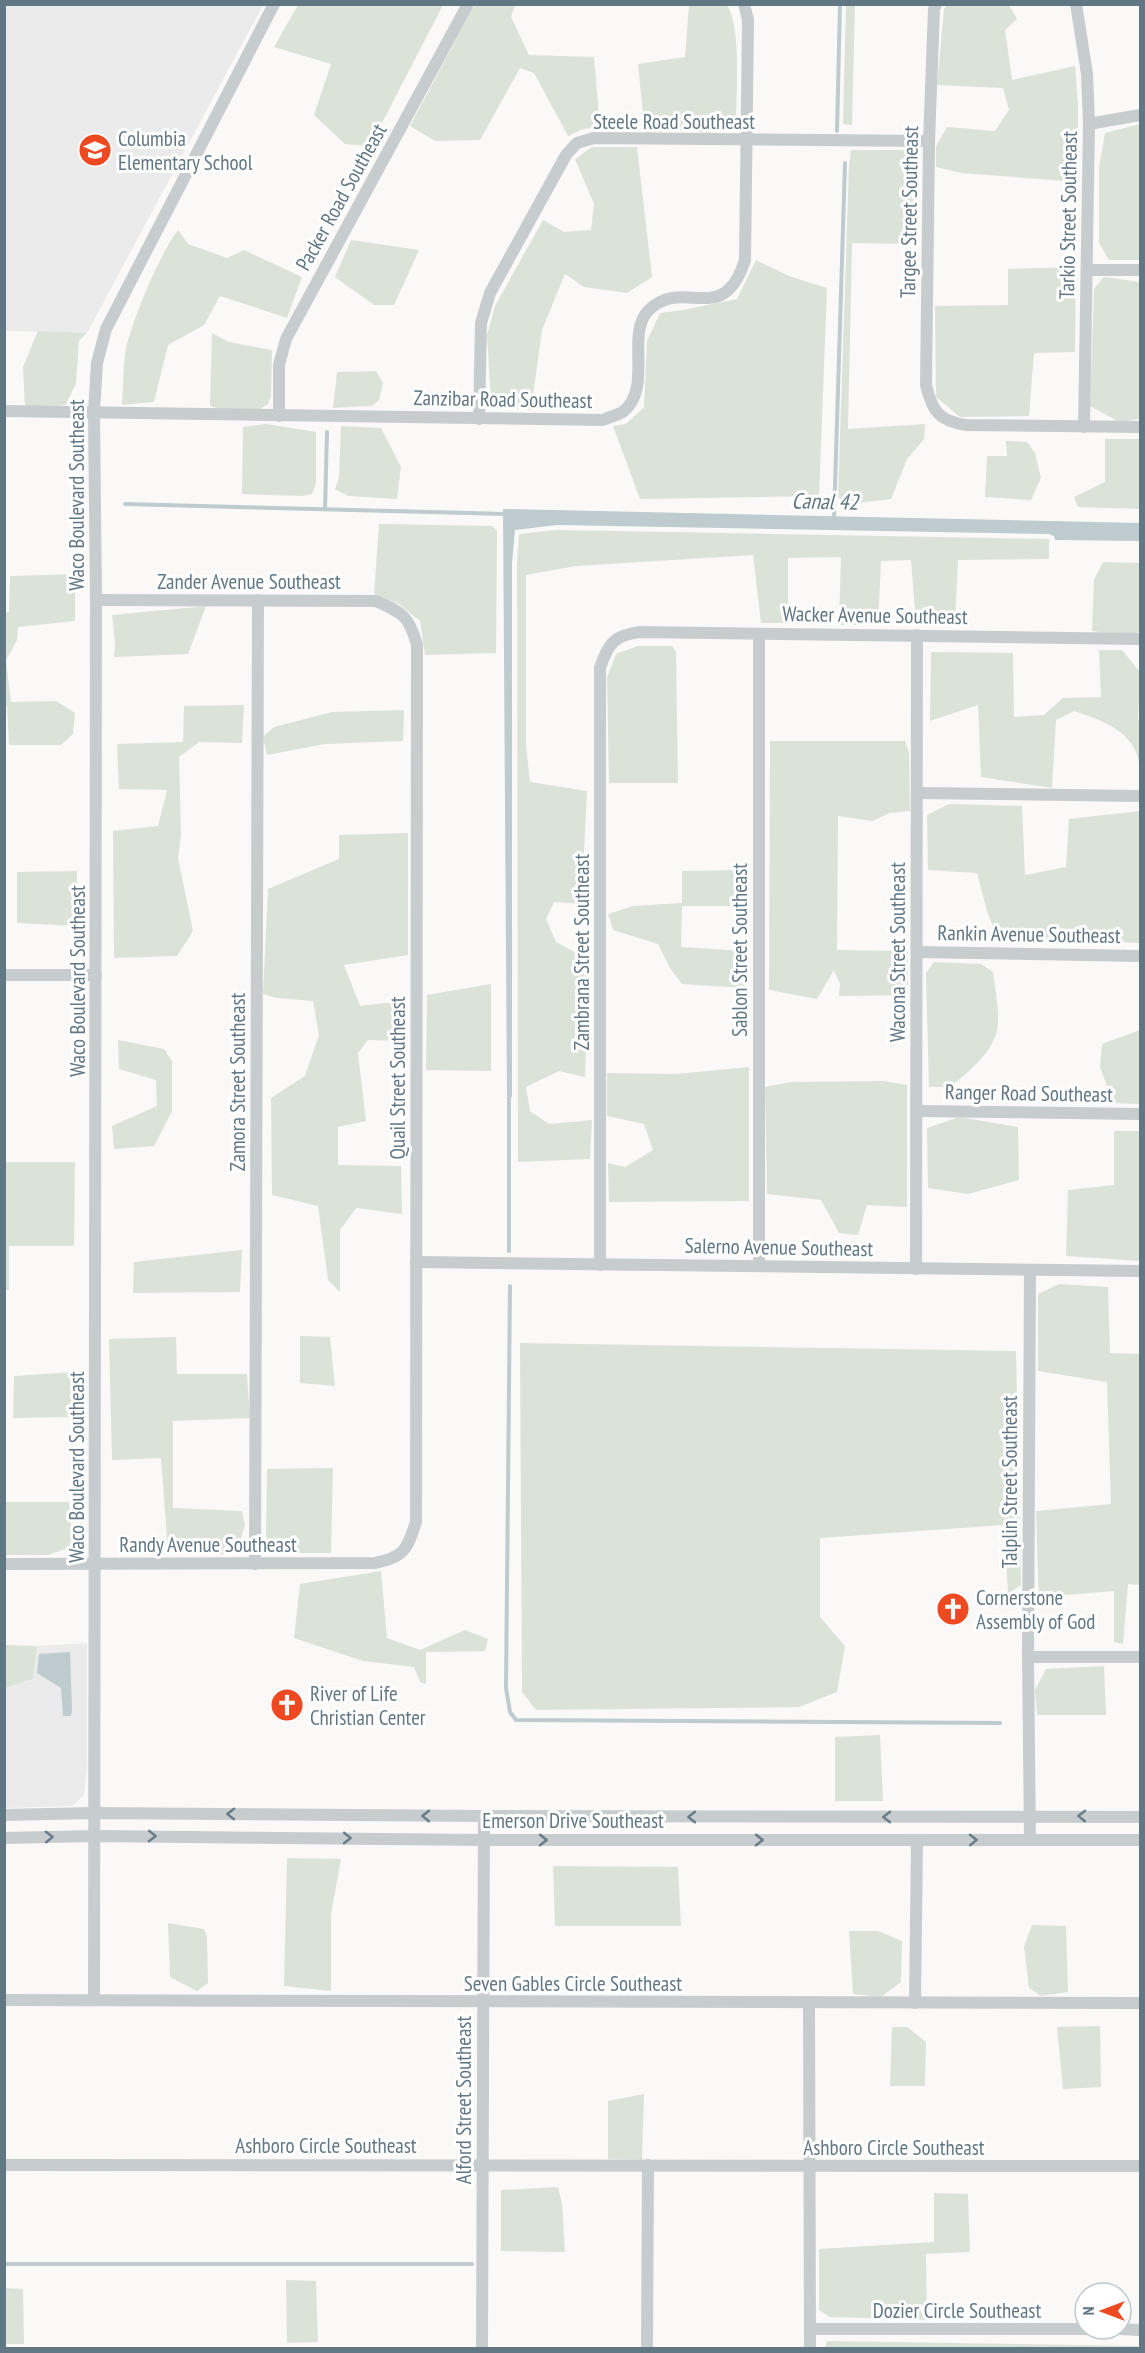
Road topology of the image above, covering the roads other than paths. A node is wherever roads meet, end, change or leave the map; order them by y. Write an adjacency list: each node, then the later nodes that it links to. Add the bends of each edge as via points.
1 (274, 4): 13 (street, Waco Boulevard Southeast, via 106,329 97,363)
2 (468, 4): 14 (street, Packer Road Southeast, via 286,339 279,365)
3 (744, 4): 8 (street, Zanzibar Road Southeast, via 748,20)
4 (936, 4): 9 (street, Targee Street Southeast)
5 (1076, 4): 7 (street, Tarkio Street Southeast, via 1088,74)
6 (1140, 115): 7 (street)
7 (1089, 124): 10 (street, Tarkio Street Southeast)
8 (748, 141): 9 (street, Steele Road Southeast); 15 (street, Steele Road Southeast, via 594,138 577,143 566,155 490,293 481,322); 15 (street, Zanzibar Road Southeast, via 745,260 739,279 730,291 711,298 675,298 648,311 640,330 638,383 624,411 603,420)
9 (929, 141): 16 (street, Targee Street Southeast, via 926,385 930,402 950,423)
10 (1087, 270): 11 (street); 16 (street, Tarkio Street Southeast)
11 (1140, 270)
12 (4, 411): 13 (street, Zanzibar Road Southeast)
13 (94, 412): 14 (street, Zanzibar Road Southeast); 18 (street, Waco Boulevard Southeast)
14 (279, 416): 15 (street, Zanzibar Road Southeast)
15 (479, 419)
16 (1084, 427): 17 (street)
17 (1140, 428)
18 (96, 600): 19 (street, Zander Avenue Southeast); 30 (street, Waco Boulevard Southeast)
19 (258, 600): 20 (street, Zander Avenue Southeast, via 376,602); 42 (street, Zamora Street Southeast)
20 (400, 612): 33 (street, Quail Street Southeast, via 412,626 417,645)
21 (759, 634): 22 (street, Wacker Avenue Southeast); 24 (street, Wacker Avenue Southeast, via 640,632 624,634); 35 (street, Sablon Street Southeast)
22 (917, 635): 23 (street, Wacker Avenue Southeast); 25 (street, Wacona Street Southeast)
23 (1140, 639)
24 (612, 642): 34 (street, Zambrana Street Southeast, via 600,668)
25 (917, 793): 26 (street); 27 (street, Wacona Street Southeast)
26 (1140, 796)
27 (917, 951): 28 (street, Rankin Avenue Southeast); 31 (street, Wacona Street Southeast)
28 (1140, 956)
29 (4, 975): 30 (street)
30 (96, 975): 41 (street, Waco Boulevard Southeast)
31 (917, 1111): 32 (street, Ranger Road Southeast); 36 (street, Wacona Street Southeast)
32 (1140, 1114)
33 (416, 1262): 34 (street, Salerno Avenue Southeast); 39 (street, Quail Street Southeast, via 416,1522)
34 (600, 1265): 35 (street, Salerno Avenue Southeast)
35 (759, 1266): 36 (street, Salerno Avenue Southeast)
36 (916, 1269): 37 (street, Salerno Avenue Southeast)
37 (1030, 1270): 38 (street, Salerno Avenue Southeast); 43 (street, Talplin Street Southeast)
38 (1140, 1271)
39 (408, 1547): 42 (street, Randy Avenue Southeast, via 393,1559 375,1563)
40 (4, 1563): 41 (street, Randy Avenue Southeast)
41 (95, 1563): 42 (street, Randy Avenue Southeast); 45 (street, Waco Boulevard Southeast)
42 (255, 1564)
43 (1028, 1657): 44 (street); 48 (street, Talplin Street Southeast)
44 (1140, 1657)
45 (93, 1813): 46 (street, Emerson Drive Southeast); 47 (street, Emerson Drive Southeast, one-way to 45); 50 (street, Waco Boulevard Southeast)
46 (4, 1815)
47 (484, 1816): 48 (street, Emerson Drive Southeast, one-way to 47); 53 (street, Alford Street Southeast)
48 (1029, 1816): 49 (street, Emerson Drive Southeast, one-way to 48); 52 (street, Talplin Street Southeast)
49 (1140, 1817)
50 (94, 1836): 51 (street, Emerson Drive Southeast, one-way to 50); 53 (street, Emerson Drive Southeast, one-way to 53); 56 (street, Waco Boulevard Southeast)
51 (4, 1838)
52 (1030, 1839): 54 (street, Emerson Drive Southeast); 55 (street, Emerson Drive Southeast, one-way to 52)
53 (484, 1840): 55 (street, Emerson Drive Southeast, one-way to 55); 58 (street, Alford Street Southeast)
54 (1140, 1840)
55 (917, 1841): 60 (street)
56 (94, 1999): 57 (street, Seven Gables Circle Southeast); 58 (street, Seven Gables Circle Southeast)
57 (4, 2000)
58 (483, 2002): 59 (street, Seven Gables Circle Southeast); 63 (street, Alford Street Southeast)
59 (809, 2003): 60 (street, Seven Gables Circle Southeast); 65 (street)
60 (915, 2003): 61 (street, Seven Gables Circle Southeast)
61 (1140, 2003)
62 (4, 2165): 63 (street, Ashboro Circle Southeast)
63 (483, 2165): 64 (street, Ashboro Circle Southeast); 69 (street, Alford Street Southeast)
64 (648, 2165): 65 (street, Ashboro Circle Southeast); 70 (street)
65 (809, 2166): 66 (street, Ashboro Circle Southeast); 67 (street)
66 (1140, 2166)
67 (810, 2329): 68 (street, Dozier Circle Southeast); 71 (street)
68 (1073, 2329)
69 (482, 2349)
70 (647, 2349)
71 (810, 2349)

